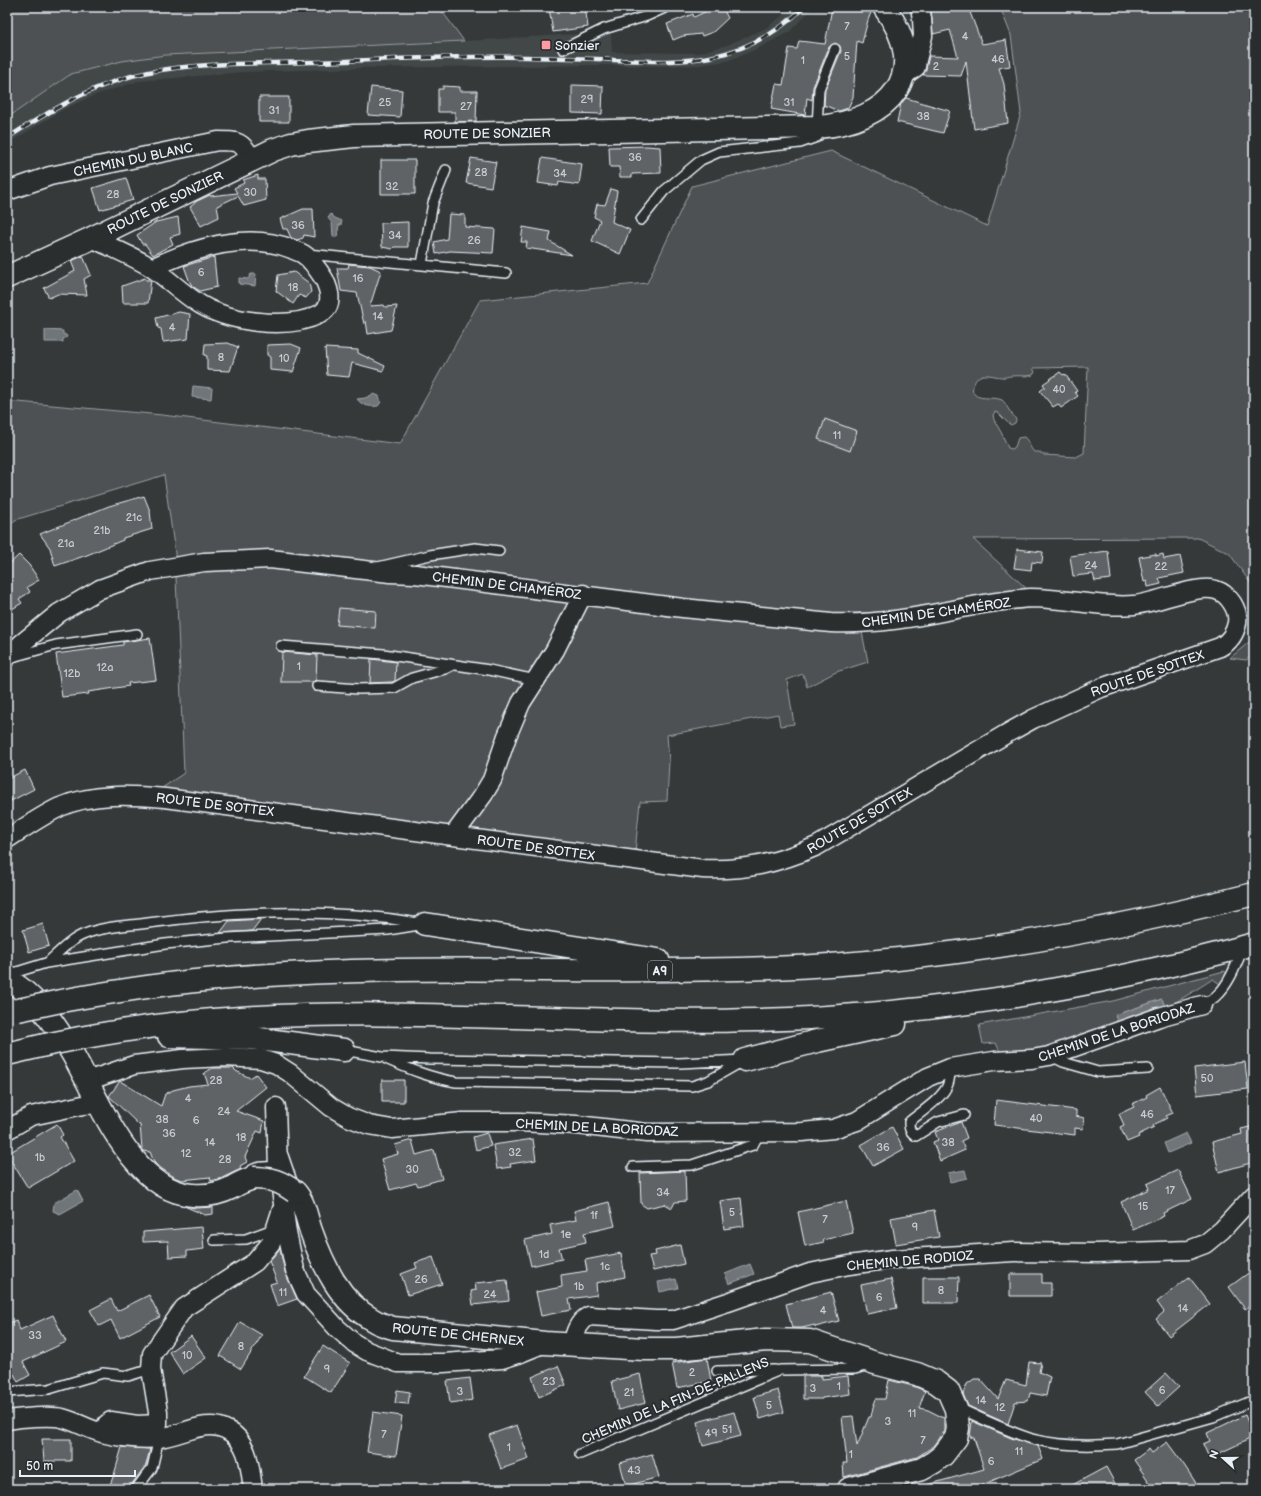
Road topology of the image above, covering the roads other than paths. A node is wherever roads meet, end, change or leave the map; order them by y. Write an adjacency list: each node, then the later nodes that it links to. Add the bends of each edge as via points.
1 (667, 7): 4 (lane, via 604,29)
2 (884, 7): 6 (main road, ROUTE DE SONZIER, via 896,24 902,40 906,60)
3 (920, 7): 6 (street, via 923,36 916,67)
4 (563, 49)
5 (835, 49): 7 (lane, via 819,89)
6 (903, 76): 7 (main road, ROUTE DE SONZIER, via 895,92 881,107 845,123)
7 (822, 127): 8 (main road, ROUTE DE SONZIER, via 354,136 291,144); 11 (lane, via 817,137 800,143 719,152 701,160 664,191)
8 (252, 160): 10 (street, CHEMIN DU BLANC, via 244,147 235,141 218,141 50,176); 12 (main road, ROUTE DE SONZIER)
9 (446, 170): 14 (lane, via 433,203)
10 (7, 191)
11 (641, 220)
12 (92, 238): 15 (street); 17 (main road, ROUTE DE SONZIER)
13 (303, 254): 14 (lane); 15 (street, via 280,244 250,240 217,245 174,257); 15 (street, via 321,275 330,294 326,308 316,316 302,320 264,323 227,316 196,302)
14 (422, 264): 16 (lane)
15 (152, 268)
16 (506, 273)
17 (7, 277)
18 (499, 552): 19 (lane, via 475,548)
19 (365, 570): 20 (street, CHEMIN DE CHAMÉROZ); 24 (street, CHEMIN DE CHAMÉROZ, via 270,559 204,562 150,571 100,588 59,613)
20 (583, 594): 21 (street, CHEMIN DE CHAMÉROZ, via 683,608 854,624 907,619); 26 (street, via 555,650)
21 (1031, 598): 28 (street, ROUTE DE SOTTEX, via 1130,606 1206,588 1227,597 1237,613 1237,623 1232,637 1226,644 1101,688 1033,718 817,846 771,863 730,870 703,869)
22 (137, 634): 24 (lane, via 56,645)
23 (281, 646): 25 (lane, via 383,654)
24 (7, 658)
25 (452, 665): 26 (lane); 27 (lane, via 412,678 394,688)
26 (536, 680): 28 (street, via 521,703 492,780)
27 (317, 686)
28 (453, 836): 29 (street, ROUTE DE SOTTEX, via 135,795 79,800 59,808)
29 (7, 839)
30 (1254, 894): 34 (main road, A9, via 1114,926 998,946 870,962)
31 (425, 924): 33 (lane, via 388,930 227,938 165,944); 33 (lane, via 388,918 307,912 162,922 88,933 74,940); 34 (main road)
32 (1250, 945): 37 (main road, via 1160,968); 38 (lane, via 1221,991 1216,997)
33 (42, 965): 35 (lane)
34 (724, 969): 39 (main road, A9, bridge, via 398,971 228,978 114,991)
35 (7, 975)
36 (7, 979): 40 (main road, via 20,986 49,1018)
37 (1010, 998): 40 (main road, via 822,1018 754,1020 669,1021 402,1015 257,1017 187,1022); 45 (main road, via 817,1041)
38 (1202, 1004): 43 (street, CHEMIN DE LA BORIODAZ)
39 (12, 1012)
40 (83, 1042): 41 (main road, via 251,1038); 42 (main road, bridge, via 45,1045); 48 (main road)
41 (344, 1050): 44 (lane)
42 (7, 1054)
43 (1049, 1056): 46 (street, CHEMIN DE LA BORIODAZ); 47 (lane, via 1098,1072)
44 (382, 1057): 45 (lane, via 679,1063); 45 (lane, via 418,1072 456,1082 692,1086 708,1081)
45 (745, 1060)
46 (950, 1068): 51 (lane, via 946,1089 939,1098 909,1122 909,1127 911,1133 916,1136 938,1122); 53 (street, CHEMIN DE LA BORIODAZ, via 928,1077 851,1123 802,1132)
47 (1148, 1069)
48 (87, 1081): 49 (main road); 53 (street, CHEMIN DE LA BORIODAZ, via 134,1065 183,1059 261,1059 276,1064 290,1073 331,1107 348,1117 369,1125 392,1129 463,1122 520,1122 647,1133)
49 (98, 1104): 52 (street, via 31,1116); 57 (main road, via 132,1156 152,1179 164,1186 191,1195 208,1195)
50 (276, 1107): 54 (street)
51 (964, 1115)
52 (7, 1130)
53 (760, 1132): 56 (lane, via 753,1145 692,1165)
54 (277, 1145): 55 (street); 59 (lane, via 280,1146)
55 (278, 1167): 57 (lane, via 262,1166 251,1170); 59 (street)
56 (634, 1167)
57 (247, 1180): 59 (main road, ROUTE DE CHERNEX, bridge, via 272,1179 286,1186)
58 (1254, 1195): 63 (street, CHEMIN DE RODIOZ, via 1222,1230 1205,1244 1189,1250 1105,1253 1014,1252 893,1259 849,1265 810,1272 672,1320 589,1316 582,1320 577,1328)
59 (289, 1199): 60 (street); 62 (main road, ROUTE DE CHERNEX, via 300,1197 320,1256 338,1288 355,1308 373,1321 393,1328); 62 (street, via 295,1270 306,1294 337,1328 367,1351 398,1363 443,1363 502,1359)
60 (276, 1228): 61 (lane, via 246,1239); 65 (street, via 270,1243 255,1262 184,1308 152,1354)
61 (214, 1240)
62 (545, 1343): 63 (main road, ROUTE DE CHERNEX)
63 (572, 1345): 64 (main road, ROUTE DE CHERNEX, via 676,1349 766,1340 810,1341)
64 (875, 1363): 66 (lane, CHEMIN DE LA FIN-DE-PALLENS, via 855,1369); 70 (main road, ROUTE DE CHERNEX, via 936,1382 948,1392)
65 (151, 1369): 68 (lane, via 128,1376 103,1373 49,1389); 72 (street, via 158,1424 137,1425 111,1421)
66 (780, 1370): 67 (lane, CHEMIN DE LA FIN-DE-PALLENS); 74 (lane, CHEMIN DE LA FIN-DE-PALLENS)
67 (717, 1371)
68 (7, 1392)
69 (1254, 1400): 70 (lane, via 1190,1425 1105,1445 1054,1443 1032,1439)
70 (956, 1409): 75 (main road, via 956,1438 943,1455)
71 (7, 1420): 72 (street, via 61,1418)
72 (102, 1433): 73 (street, via 122,1437)
73 (159, 1438): 76 (lane, via 152,1468); 77 (street, via 201,1427 227,1430 239,1441 248,1457)
74 (580, 1454)
75 (893, 1483): 78 (main road)
76 (136, 1489)
77 (253, 1489)
78 (849, 1489)

